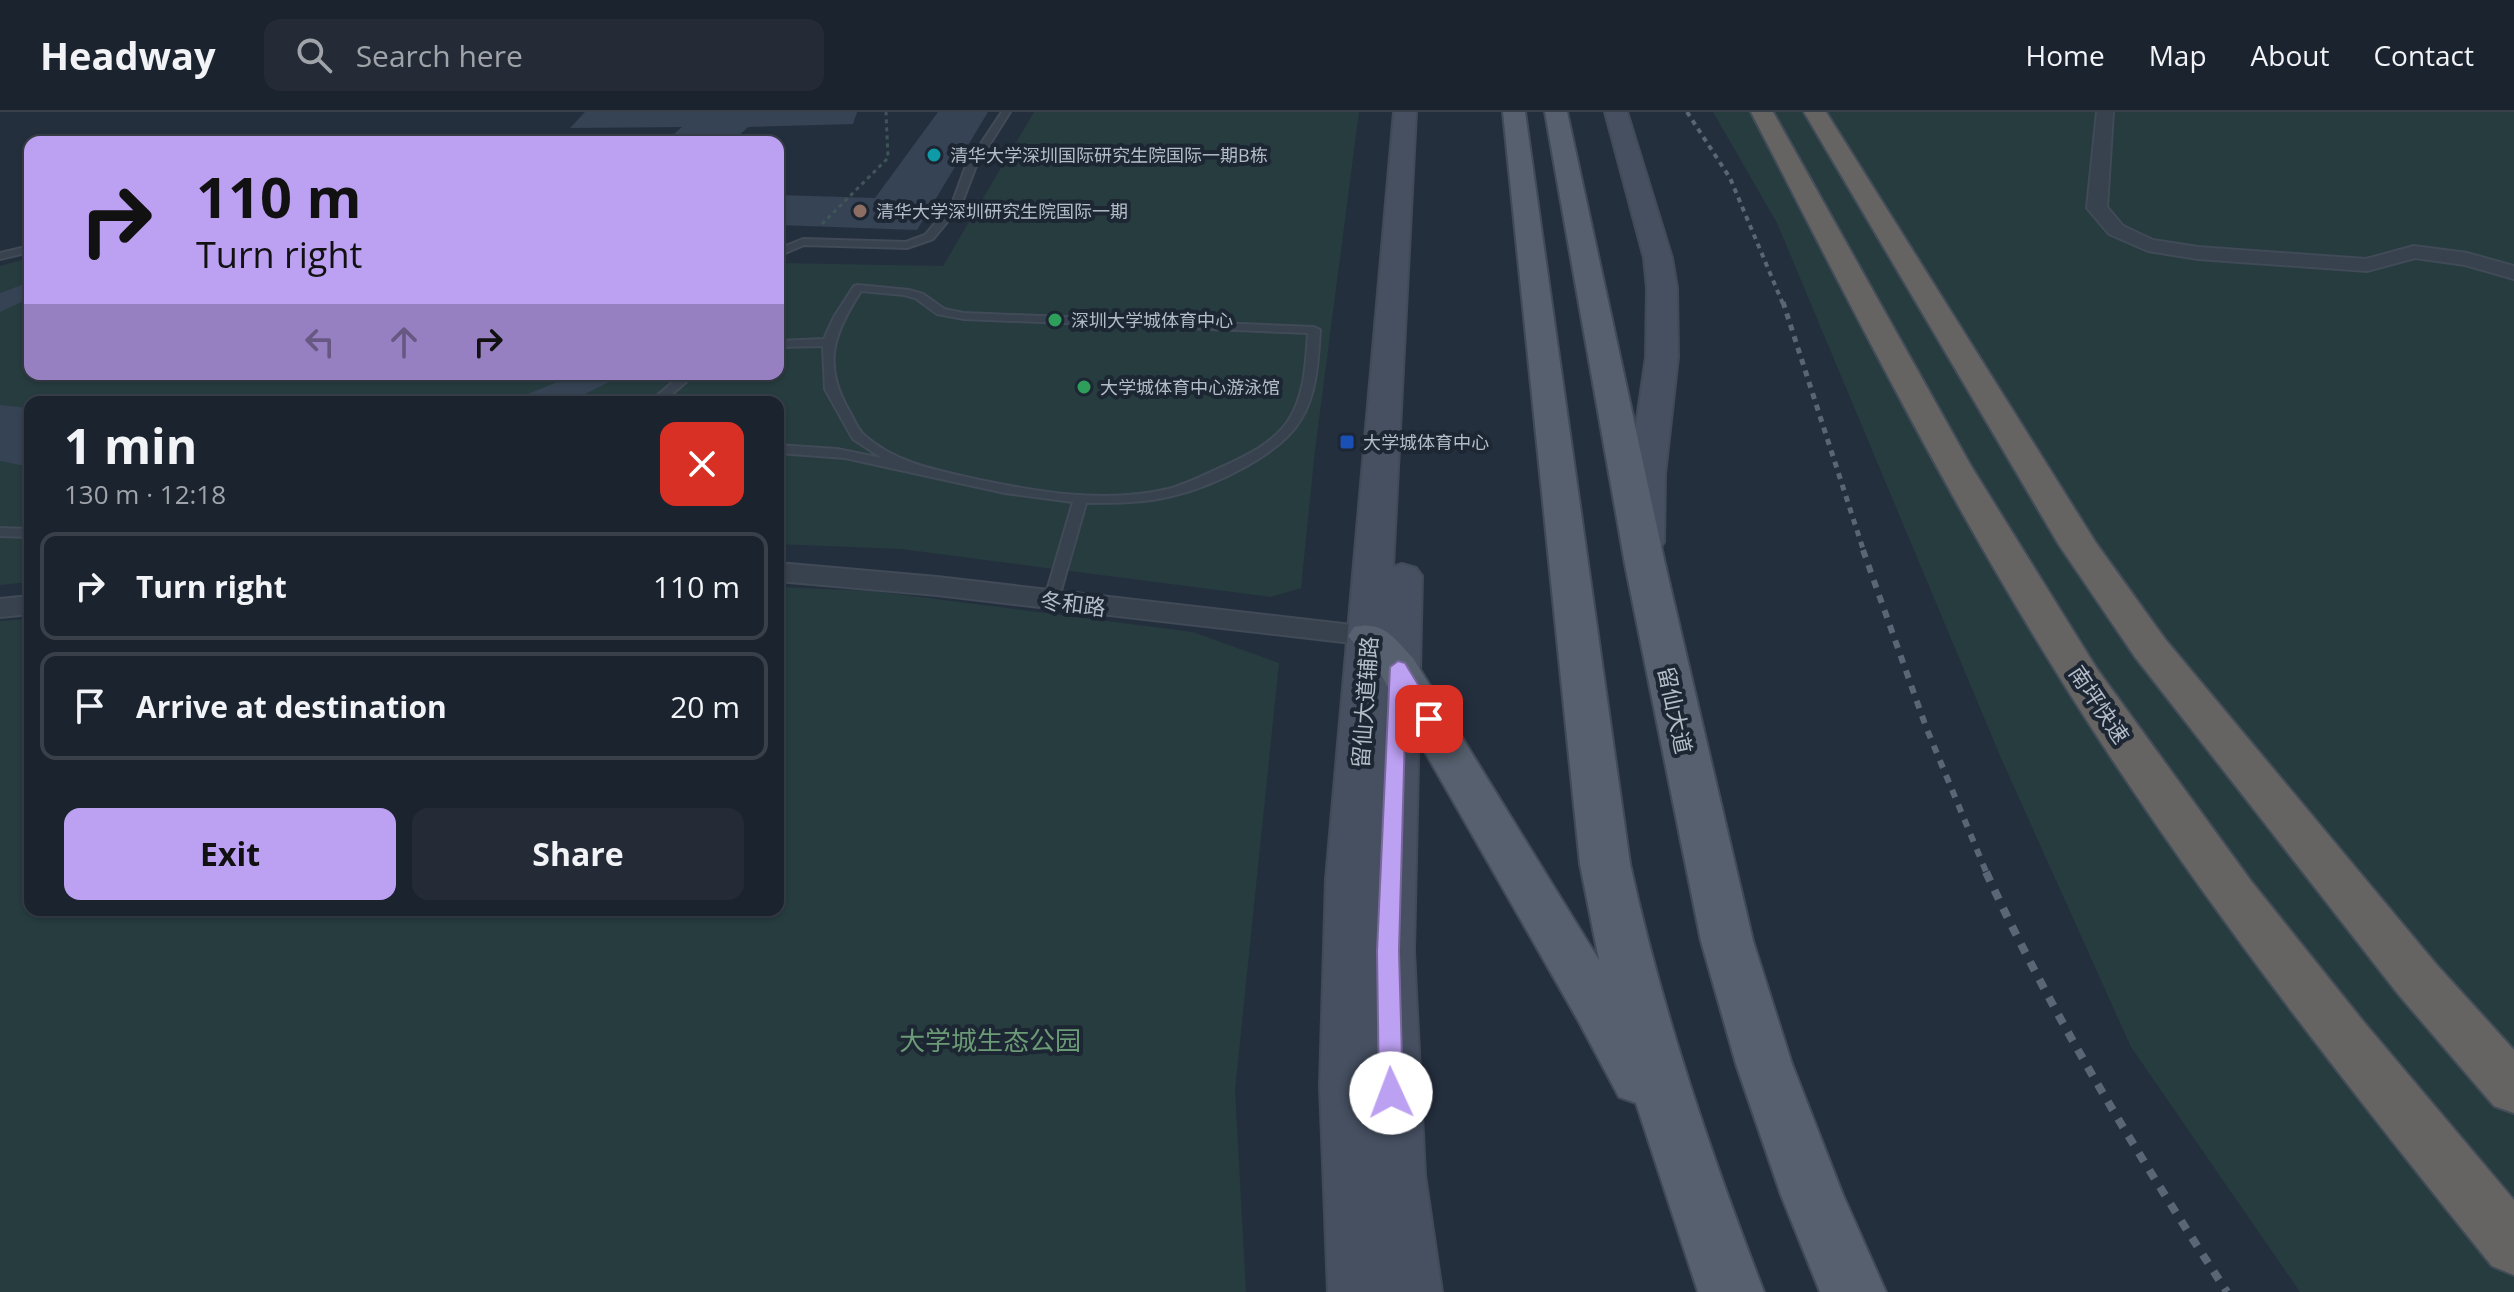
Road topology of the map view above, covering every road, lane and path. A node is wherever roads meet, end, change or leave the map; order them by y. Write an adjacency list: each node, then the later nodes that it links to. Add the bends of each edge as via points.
1 (886, 112): 11 (path, via 888,158)
2 (1006, 112): 11 (lane, via 971,166 956,205 929,237 907,245)
3 (1405, 112): 30 (main road, 留仙大道辅路)
4 (1420, 112): 30 (main road, 留仙大道辅路)
5 (1514, 112): 32 (main road, via 1605,864 1619,942)
6 (1556, 112): 25 (main road, 留仙大道)
7 (1616, 112): 25 (main road, via 1662,288 1664,324 1647,474)
8 (1762, 112): 33 (highway, 南坪快速, via 1995,542 2079,675 2360,1063)
9 (1815, 112): 31 (highway, via 2078,545 2150,648 2417,979)
10 (2105, 112): 15 (street, via 2097,208 2116,230 2148,245 2367,265 2414,252 2467,259)
11 (803, 242): 13 (lane)
12 (24, 250): 14 (lane)
13 (784, 250)
14 (0, 256)
15 (2514, 273)
16 (828, 342): 17 (lane); 21 (lane, via 831,389 857,436); 22 (lane, via 858,288 905,292 941,312 964,316 1314,330 1312,377 1304,406 1286,435 1242,464 1170,493)
17 (784, 344)
18 (682, 380): 19 (lane)
19 (663, 396)
20 (784, 449): 21 (lane, via 842,454)
21 (907, 468): 22 (lane, via 974,485)
22 (1080, 501): 27 (lane)
23 (1, 533): 24 (lane)
24 (24, 533)
25 (1645, 564): 37 (main road, 留仙大道, via 1727,941 1764,1064)
26 (784, 572): 27 (street, 冬和路)
27 (1051, 601): 30 (street, 冬和路)
28 (24, 606): 29 (street)
29 (0, 608)
30 (1384, 651): 32 (main road, via 1599,1007); 34 (main road, 留仙大道辅路, via 1348,960 1350,1172); 35 (main road, 留仙大道辅路, via 1389,1066)
31 (2514, 1089)
32 (1682, 1159): 36 (main road)
33 (2514, 1246)
34 (1361, 1292)
35 (1409, 1292)
36 (1731, 1292)
37 (1853, 1292)

